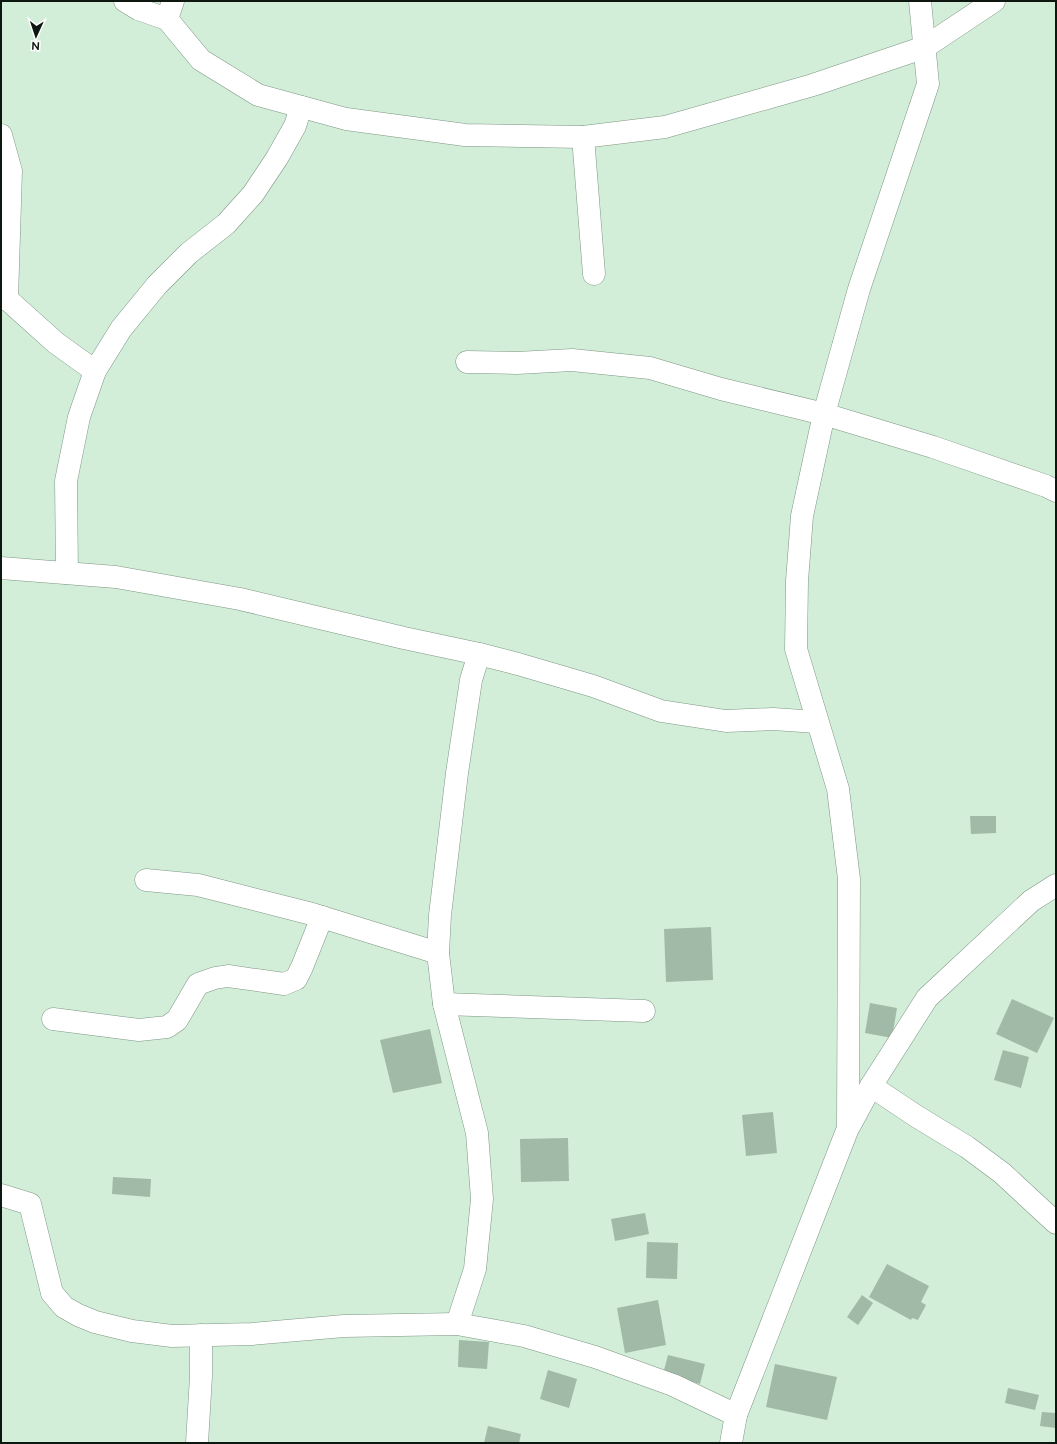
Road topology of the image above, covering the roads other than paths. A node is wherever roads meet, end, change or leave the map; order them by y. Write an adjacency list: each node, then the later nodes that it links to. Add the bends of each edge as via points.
1 (125, 1): 4 (street, via 138,9)
2 (920, 1): 5 (street)
3 (994, 1): 5 (street)
4 (170, 10): 6 (street, via 201,60 258,95)
5 (925, 47): 8 (street, via 812,86 664,127); 13 (street, via 928,84 859,289)
6 (301, 107): 8 (street, via 346,119 465,135); 12 (street, via 295,126 253,194 226,224 189,253 157,285 121,329)
7 (1, 136): 10 (street, via 11,171)
8 (584, 137): 9 (street)
9 (594, 274)
10 (4, 299): 12 (street, via 56,343)
11 (467, 362): 13 (street, via 572,360 650,368 721,389)
12 (95, 371): 16 (street, via 79,417 66,481)
13 (824, 414): 14 (street, via 933,447 1046,486); 18 (street, via 802,516 797,581 796,649)
14 (1056, 492)
15 (1, 568): 16 (street)
16 (67, 573): 17 (street, via 116,577 240,599)
17 (479, 654): 18 (street, via 593,686 660,711 726,721 773,719); 22 (street, via 472,680 457,773)
18 (817, 722): 27 (street, via 838,789 849,879)
19 (146, 880): 21 (street, via 198,885)
20 (1056, 885): 26 (street, via 1031,900 927,998)
21 (322, 917): 22 (street); 25 (street, via 296,979 284,984 228,976 198,984 178,1020 167,1026 139,1030)
22 (438, 953): 23 (street)
23 (444, 1004): 24 (street); 30 (street, via 477,1133 482,1199 475,1269)
24 (644, 1011)
25 (53, 1019)
26 (871, 1086): 27 (street); 29 (street, via 967,1147 1002,1173)
27 (848, 1128): 32 (street)
28 (1, 1195): 31 (street, via 30,1204 52,1293 64,1307 95,1322 132,1331 172,1336)
29 (1056, 1224)
30 (457, 1324): 31 (street, via 344,1326); 32 (street, via 524,1336 595,1357 673,1385)
31 (201, 1336): 33 (street)
32 (736, 1415): 34 (street)
33 (197, 1443)
34 (731, 1443)

